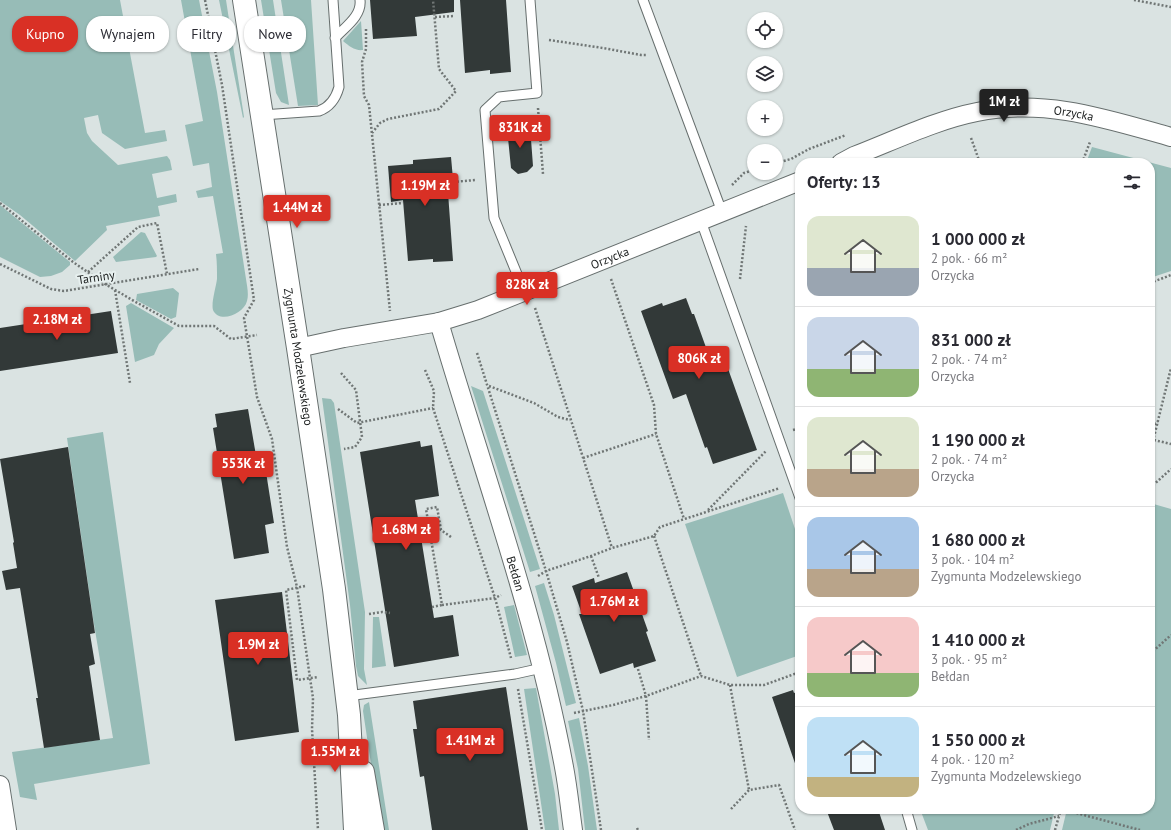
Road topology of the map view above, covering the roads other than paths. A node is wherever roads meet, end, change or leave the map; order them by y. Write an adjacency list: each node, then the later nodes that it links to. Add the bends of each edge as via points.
1 (244, 0): 7 (street, Zygmunta Modzelewskiego)
2 (333, 0): 6 (lane)
3 (360, 0): 6 (lane, via 357,14)
4 (530, 0): 13 (lane, via 537,93 499,98 485,110 494,218)
5 (643, 0): 11 (lane)
6 (335, 38): 7 (lane, via 339,87 330,104 319,111)
7 (262, 114): 15 (street, Zygmunta Modzelewskiego)
8 (1171, 137): 9 (street, Orzycka, via 1066,110 1011,107 977,112 945,121)
9 (850, 158)
10 (795, 183): 11 (street, Orzycka)
11 (722, 212): 12 (street, Orzycka)
12 (701, 221): 13 (street, Orzycka); 16 (lane)
13 (524, 291): 14 (street, Orzycka, via 478,310)
14 (439, 322): 15 (street, Orzycka); 17 (street, Bełdan)
15 (298, 348): 18 (street, Zygmunta Modzelewskiego, via 334,589)
16 (795, 484)
17 (542, 668): 18 (lane, via 387,691); 24 (street, Bełdan, via 565,768)
18 (348, 706): 22 (street, Zygmunta Modzelewskiego); 23 (street, Zygmunta Modzelewskiego)
19 (0, 785): 21 (street)
20 (907, 814): 25 (lane)
21 (7, 830)
22 (355, 830)
23 (373, 830)
24 (573, 830)
25 (912, 830)

